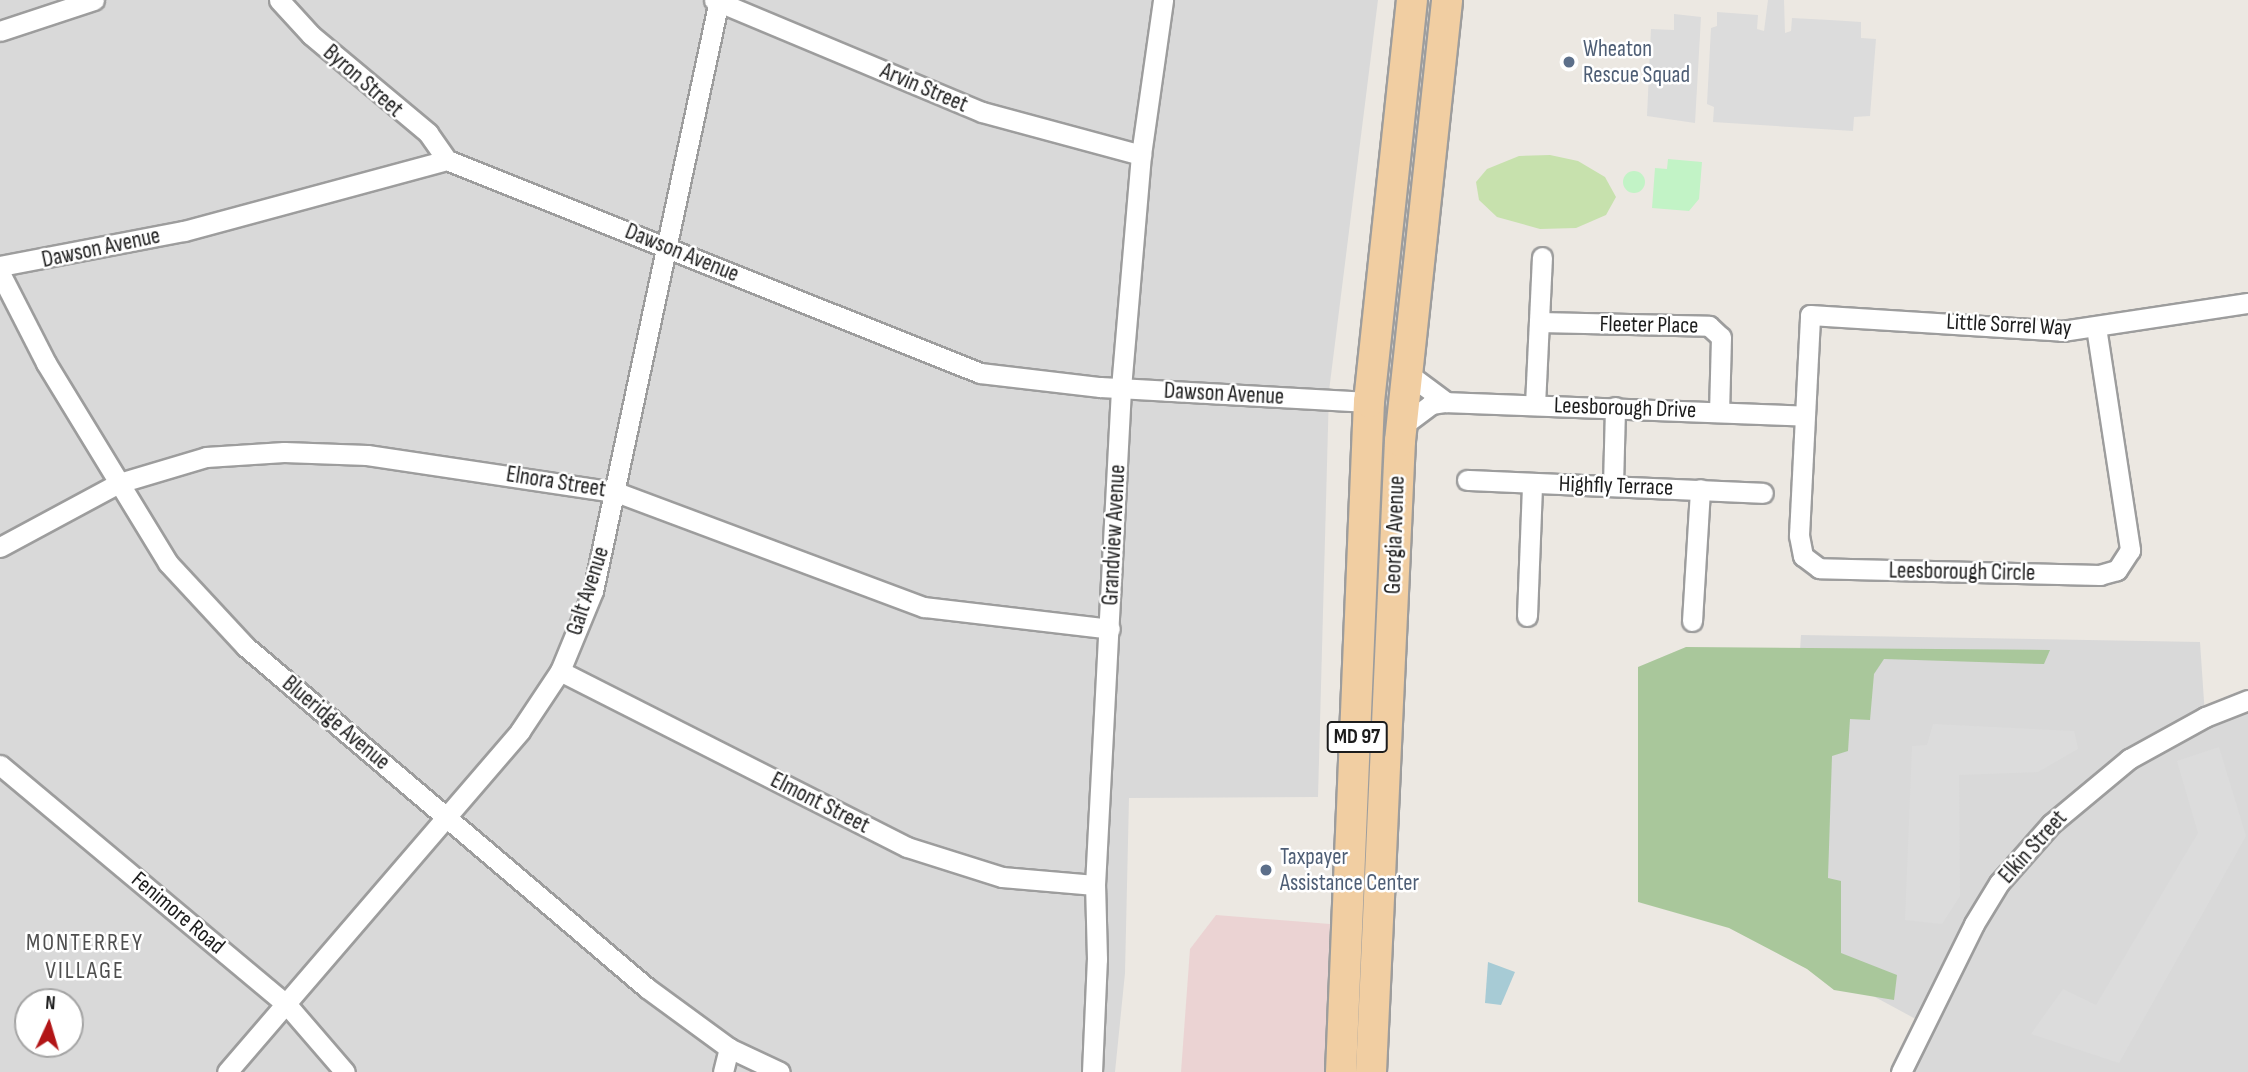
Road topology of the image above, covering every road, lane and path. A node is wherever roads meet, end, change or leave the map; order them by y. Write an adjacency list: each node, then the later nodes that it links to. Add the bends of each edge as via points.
1 (94, 0): 7 (street)
2 (279, 0): 9 (street, Byron Street, via 311,35 428,133)
3 (1163, 0): 8 (street, Grandview Avenue)
4 (1412, 0): 20 (main road, Georgia Avenue / MD 97)
5 (1447, 0): 18 (main road, Georgia Avenue / MD 97)
6 (717, 1): 8 (street, Arvin Street, via 982,112); 10 (street, Galt Avenue)
7 (0, 31)
8 (1141, 155): 19 (street, Grandview Avenue)
9 (447, 160): 10 (street, Dawson Avenue); 12 (street, Dawson Avenue, via 184,231)
10 (669, 248): 19 (street, Dawson Avenue, via 980,373); 32 (street, Galt Avenue)
11 (1542, 257): 16 (street)
12 (0, 266)
13 (0, 273): 28 (street, Blueridge Avenue, via 46,363)
14 (2248, 303): 17 (street, Little Sorrel Way)
15 (1810, 315): 17 (street, Little Sorrel Way, via 2062,331); 25 (street, Leesborough Circle)
16 (1539, 322): 22 (street); 24 (street, Fleeter Place, via 1709,326 1721,337)
17 (2096, 327): 25 (street, Leesborough Circle, via 2130,550 2117,570 2100,575 1819,568 1803,556 1799,535)
18 (1407, 373): 20 (main road); 21 (street); 26 (main road, Georgia Avenue / MD 97)
19 (1121, 388): 20 (street, Dawson Avenue); 37 (street, Grandview Avenue)
20 (1369, 402): 26 (main road); 50 (main road, Georgia Avenue / MD 97)
21 (1446, 402): 22 (street, Leesborough Drive); 26 (street, Leesborough Drive, via 1431,404)
22 (1535, 405): 23 (street, Leesborough Drive)
23 (1615, 407): 24 (street, Leesborough Drive); 30 (street)
24 (1719, 411): 25 (street, Leesborough Drive)
25 (1804, 416)
26 (1400, 440): 51 (main road, Georgia Avenue / MD 97)
27 (1467, 480): 29 (street, Highfly Terrace)
28 (119, 483): 32 (street, Elnora Street, via 206,457 284,452 366,455); 34 (street, Elnora Street); 41 (street, Blueridge Avenue, via 168,563 245,646)
29 (1532, 483): 30 (street, Highfly Terrace); 35 (street, Highfly Terrace)
30 (1613, 485): 31 (street, Highfly Terrace)
31 (1700, 489): 33 (street, Highfly Terrace); 36 (street, Highfly Terrace)
32 (616, 492): 37 (street, Elnora Street, via 924,607); 38 (street, Galt Avenue, via 593,591)
33 (1763, 493)
34 (0, 547)
35 (1527, 616)
36 (1692, 621)
37 (1110, 629): 42 (street, Grandview Avenue)
38 (560, 671): 41 (street, Galt Avenue, via 520,732); 42 (street, Elmont Street, via 907,847 1002,877)
39 (2248, 700): 52 (street, Elkin Street, via 2205,717 2129,759 2051,824 1999,883 1973,923)
40 (0, 765): 43 (street, Fenimore Road)
41 (447, 817): 43 (street, Galt Avenue); 44 (street, Blueridge Avenue, via 648,988)
42 (1095, 885): 49 (street, Grandview Avenue)
43 (288, 1006): 45 (street, Galt Avenue); 46 (street, Fenimore Road)
44 (729, 1048): 47 (street); 48 (street, Blueridge Avenue)
45 (227, 1072)
46 (345, 1072)
47 (723, 1072)
48 (780, 1072)
49 (1092, 1072)
50 (1341, 1072)
51 (1371, 1072)
52 (1900, 1072)

